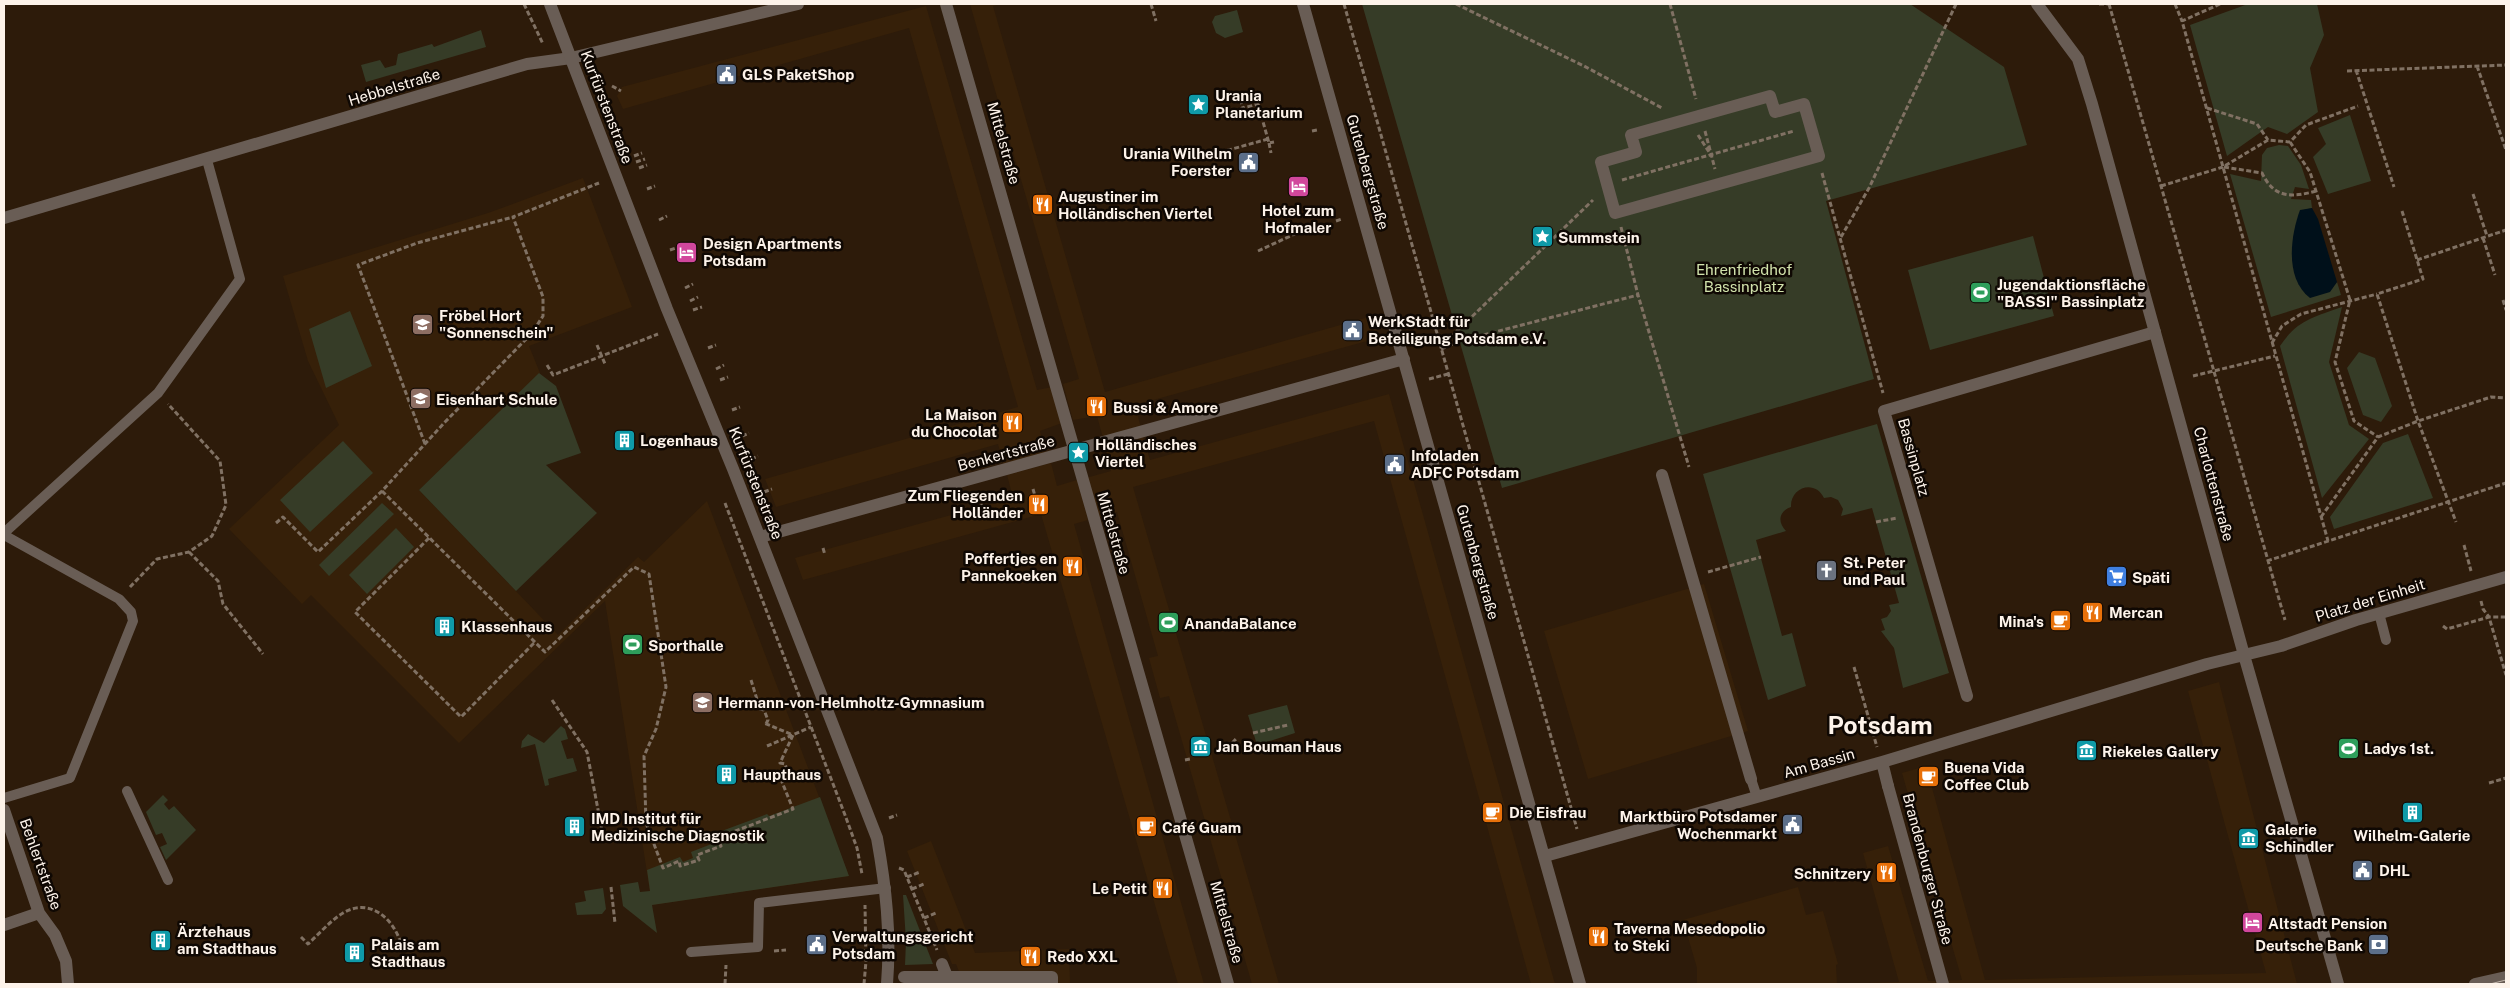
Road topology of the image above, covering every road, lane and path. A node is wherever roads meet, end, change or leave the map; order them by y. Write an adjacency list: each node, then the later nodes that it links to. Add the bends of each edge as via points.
1 (524, 4): 18 (path)
2 (550, 4): 19 (street, Kurfürstenstraße)
3 (798, 4): 19 (street, Hebbelstraße)
4 (946, 4): 126 (street, Mittelstraße)
5 (1151, 4): 16 (path)
6 (1304, 4): 105 (street, Gutenbergstraße)
7 (1344, 4): 95 (path)
8 (1456, 4): 32 (path)
9 (1670, 4): 31 (path)
10 (1956, 4): 75 (path, via 1869,188)
11 (2037, 4): 93 (street, Charlottenstraße, via 2078,59)
12 (2099, 4): 13 (path)
13 (2109, 4): 58 (path)
14 (2176, 4): 17 (path)
15 (2220, 4): 17 (path)
16 (1156, 21)
17 (2182, 21): 29 (path)
18 (542, 39)
19 (571, 58): 48 (street, Hebbelstraße, via 526,64); 145 (street, Kurfürstenstraße, via 667,309)
20 (2506, 65): 21 (path)
21 (2478, 66): 22 (path); 40 (path)
22 (2356, 70): 23 (path); 59 (path)
23 (2347, 71)
24 (612, 86): 25 (path)
25 (621, 91)
26 (1238, 92): 28 (path)
27 (2358, 106): 39 (path, via 2306,125)
28 (1243, 108): 30 (path); 37 (path, via 1258,104)
29 (2206, 108): 36 (path, via 2258,124); 51 (path)
30 (1233, 112)
31 (1701, 116): 32 (street); 43 (path); 46 (street, via 1770,96 1774,112 1804,104)
32 (1688, 120): 43 (path); 57 (street, via 1631,135 1636,152 1601,162)
33 (1800, 129): 43 (path)
34 (1317, 130): 35 (path)
35 (1312, 131)
36 (2268, 140): 39 (path); 51 (path)
37 (1268, 141): 38 (path); 42 (path); 45 (path, via 1225,151)
38 (1274, 142)
39 (2290, 142): 61 (path, via 2310,172)
40 (2506, 150)
41 (642, 153): 44 (path)
42 (1272, 153)
43 (1711, 155): 55 (path); 57 (path)
44 (634, 156)
45 (1226, 156)
46 (1817, 156): 55 (street); 75 (path)
47 (645, 159): 49 (path)
48 (207, 160): 68 (street, Hebbelstraße); 116 (lane, via 240,278)
49 (636, 162)
50 (647, 165): 52 (path)
51 (2223, 167): 58 (path); 61 (path, via 2262,173 2278,194); 98 (path)
52 (639, 168)
53 (596, 174): 54 (path)
54 (599, 183): 62 (path); 67 (path)
55 (1719, 183): 65 (street)
56 (655, 186): 60 (path)
57 (1608, 186): 65 (street); 102 (path)
58 (2161, 186): 110 (path)
59 (2394, 187)
60 (647, 189)
61 (2316, 191): 86 (path)
62 (603, 192)
63 (2473, 194): 74 (path)
64 (2402, 211): 79 (path)
65 (1617, 212): 84 (path)
66 (667, 216): 70 (path)
67 (513, 217): 125 (path, via 543,297 543,316 532,332); 125 (path, via 417,243 358,265)
68 (4, 218)
69 (1342, 219): 71 (path)
70 (659, 220)
71 (1336, 221)
72 (2506, 230): 74 (path)
73 (1299, 232): 78 (path)
74 (2485, 237): 79 (path); 80 (path)
75 (1840, 238): 120 (path)
76 (679, 247): 77 (path)
77 (670, 250)
78 (1258, 251)
79 (2417, 260): 83 (path, via 2423,279)
80 (2495, 275)
81 (693, 284): 82 (path)
82 (685, 288)
83 (2377, 294): 86 (path); 121 (path)
84 (1638, 295): 102 (path, via 1460,341); 129 (path)
85 (698, 297): 88 (path)
86 (2350, 300): 98 (path, via 2301,314 2282,326); 124 (path, via 2335,362 2354,421)
87 (2503, 300): 91 (path)
88 (690, 301)
89 (702, 307): 90 (path)
90 (693, 310)
91 (2506, 310)
92 (656, 328): 94 (path)
93 (2155, 332): 120 (street, Bassinplatz); 164 (street, Charlottenstraße)
94 (659, 334): 97 (path); 103 (path)
95 (1437, 335): 96 (path); 102 (path)
96 (1418, 340)
97 (662, 343)
98 (2272, 344): 104 (path)
99 (597, 345): 103 (path)
100 (716, 345): 101 (path)
101 (708, 348)
102 (1441, 349): 111 (path)
103 (602, 356): 106 (path); 107 (path, via 553,375)
104 (2275, 356): 110 (path); 141 (path)
105 (1404, 359): 126 (street, Benkertstraße); 191 (street, Gutenbergstraße)
106 (605, 364)
107 (547, 365)
108 (724, 366): 109 (path)
109 (716, 369)
110 (2214, 371): 112 (path); 152 (path)
111 (1448, 374): 114 (path); 189 (path)
112 (2193, 376)
113 (728, 377): 115 (path)
114 (1429, 379)
115 (720, 380)
116 (158, 394): 144 (lane); 149 (path, via 220,461 226,505 212,536)
117 (2506, 398): 121 (path, via 2491,397)
118 (740, 407): 119 (path)
119 (732, 410)
120 (1888, 411): 168 (street, Bassinplatz, via 1884,411)
121 (2418, 421): 124 (path); 138 (path)
122 (749, 432): 123 (path)
123 (742, 436)
124 (2378, 437): 141 (path)
125 (425, 444): 134 (path)
126 (1074, 451): 145 (street, Benkertstraße); 217 (street, Mittelstraße)
127 (758, 456): 128 (path)
128 (751, 459)
129 (1690, 467)
130 (1662, 475): 153 (street)
131 (2506, 483): 138 (path)
132 (772, 489): 135 (path)
133 (1033, 489): 136 (path)
134 (382, 491): 143 (path, via 318,552 283,517); 146 (path)
135 (764, 492)
136 (1035, 496)
137 (724, 501): 171 (path)
138 (2450, 501): 142 (path); 147 (path)
139 (981, 504): 140 (path)
140 (983, 510)
141 (2321, 517): 147 (path)
142 (2456, 522)
143 (276, 523)
144 (4, 534): 155 (lane)
145 (760, 537): 192 (street, Kurfürstenstraße, via 877,838)
146 (429, 538): 162 (path); 162 (path, via 354,612 461,717)
147 (2328, 541): 152 (path)
148 (823, 548): 150 (path)
149 (189, 552): 155 (path, via 157,559); 163 (path, via 218,581 223,604)
150 (825, 555)
151 (1760, 556): 153 (path)
152 (2266, 561): 159 (path)
153 (1691, 577): 181 (street)
154 (2506, 577): 156 (street, Platz der Einheit)
155 (119, 599): 185 (lane, via 131,612 133,621 70,778)
156 (2384, 612): 161 (lane); 164 (street, Platz der Einheit, via 2282,646)
157 (2489, 617): 158 (path); 160 (path, via 2447,629); 166 (path)
158 (2506, 617)
159 (2285, 620)
160 (2443, 626)
161 (2386, 640)
162 (535, 642): 173 (path, via 545,652 634,567 649,574 666,687 656,729 644,756 646,823 663,868 678,862 680,866 698,860 697,855 721,846 718,838 793,809 782,782 788,773 785,764 780,764)
163 (263, 654)
164 (2244, 655): 179 (street, Am Bassin); 220 (street, Charlottenstraße)
165 (1854, 667): 179 (path)
166 (2506, 675)
167 (751, 680): 173 (path, via 760,710 764,710 768,720 765,723)
168 (1967, 696)
169 (552, 700): 190 (path, via 587,752 604,839)
170 (1288, 724): 172 (path)
171 (811, 727): 173 (path); 200 (path, via 857,848)
172 (1253, 733)
173 (793, 734): 175 (path)
174 (1237, 738): 176 (path)
175 (767, 746)
176 (1227, 748)
177 (1190, 759): 178 (path)
178 (1185, 760)
179 (1882, 762): 184 (street, Am Bassin); 219 (street, Brandenburger Straße)
180 (2506, 778): 182 (path)
181 (1751, 779): 184 (lane)
182 (2489, 783)
183 (127, 791): 195 (lane)
184 (1756, 797): 191 (street, Am Bassin)
185 (4, 798)
186 (4, 810): 201 (street, Behlertstraße)
187 (897, 815): 188 (path)
188 (889, 818)
189 (1577, 828)
190 (598, 838)
191 (1545, 856): 218 (street, Gutenbergstraße)
192 (881, 862): 194 (path, via 904,870); 198 (street, Kurfürstenstraße)
193 (920, 872): 194 (path)
194 (907, 878): 199 (path)
195 (168, 880)
196 (924, 884): 199 (path)
197 (611, 887): 204 (path)
198 (886, 888): 200 (lane); 215 (street, Kurfürstenstraße)
199 (912, 889): 203 (path)
200 (864, 891): 208 (lane, via 759,903 758,947); 214 (path)
201 (39, 913): 205 (street); 213 (street, Behlertstraße, via 66,961)
202 (936, 913): 203 (path)
203 (924, 918): 209 (path)
204 (615, 923)
205 (4, 926)
206 (301, 937): 207 (path, via 308,944 345,912 367,909 391,921)
207 (401, 944)
208 (691, 952)
209 (942, 964): 212 (street)
210 (904, 977): 212 (street)
211 (2506, 977): 221 (street)
212 (949, 981): 216 (street, via 975,976 1034,975 1052,977)
213 (68, 984)
214 (864, 984)
215 (887, 984)
216 (1052, 984)
217 (1228, 984)
218 (1580, 984)
219 (1943, 984)
220 (2338, 984)
221 (2475, 984)

